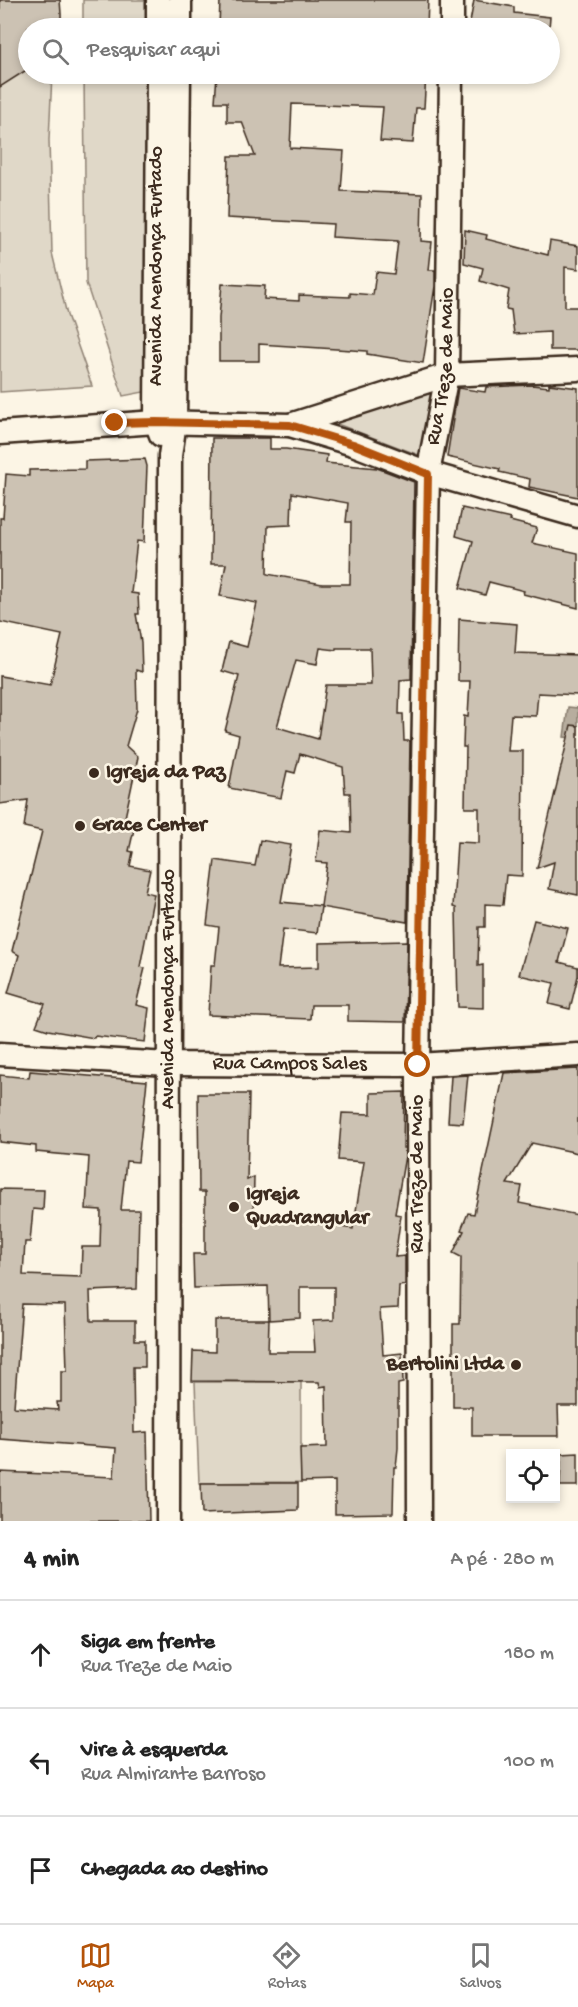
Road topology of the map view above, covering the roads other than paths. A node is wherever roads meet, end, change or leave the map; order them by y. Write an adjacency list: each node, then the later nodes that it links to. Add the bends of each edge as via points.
1 (158, 0): 4 (street)
2 (180, 0): 5 (street)
3 (452, 0): 6 (street)
4 (158, 18)
5 (180, 18)
6 (452, 18)
7 (158, 84): 12 (street, Avenida Mendonça Furtado)
8 (179, 84): 12 (street, Avenida Mendonça Furtado)
9 (451, 84): 11 (street, Rua Treze de Maio)
10 (578, 369): 11 (street)
11 (447, 375): 13 (street); 15 (street, Rua Treze de Maio)
12 (166, 422): 13 (street); 14 (street); 19 (street, Avenida Mendonça Furtado, via 170,456)
13 (290, 425): 15 (street, via 353,444)
14 (0, 433)
15 (428, 474): 16 (street); 20 (street, Rua Treze de Maio)
16 (578, 516)
17 (0, 1054): 19 (street, Rua Campos Sales)
18 (578, 1055): 20 (street, Rua Campos Sales)
19 (168, 1064): 20 (street, Rua Campos Sales); 21 (street, Avenida Mendonça Furtado)
20 (418, 1065): 22 (street, Rua Treze de Maio)
21 (168, 1521)
22 (419, 1521)

